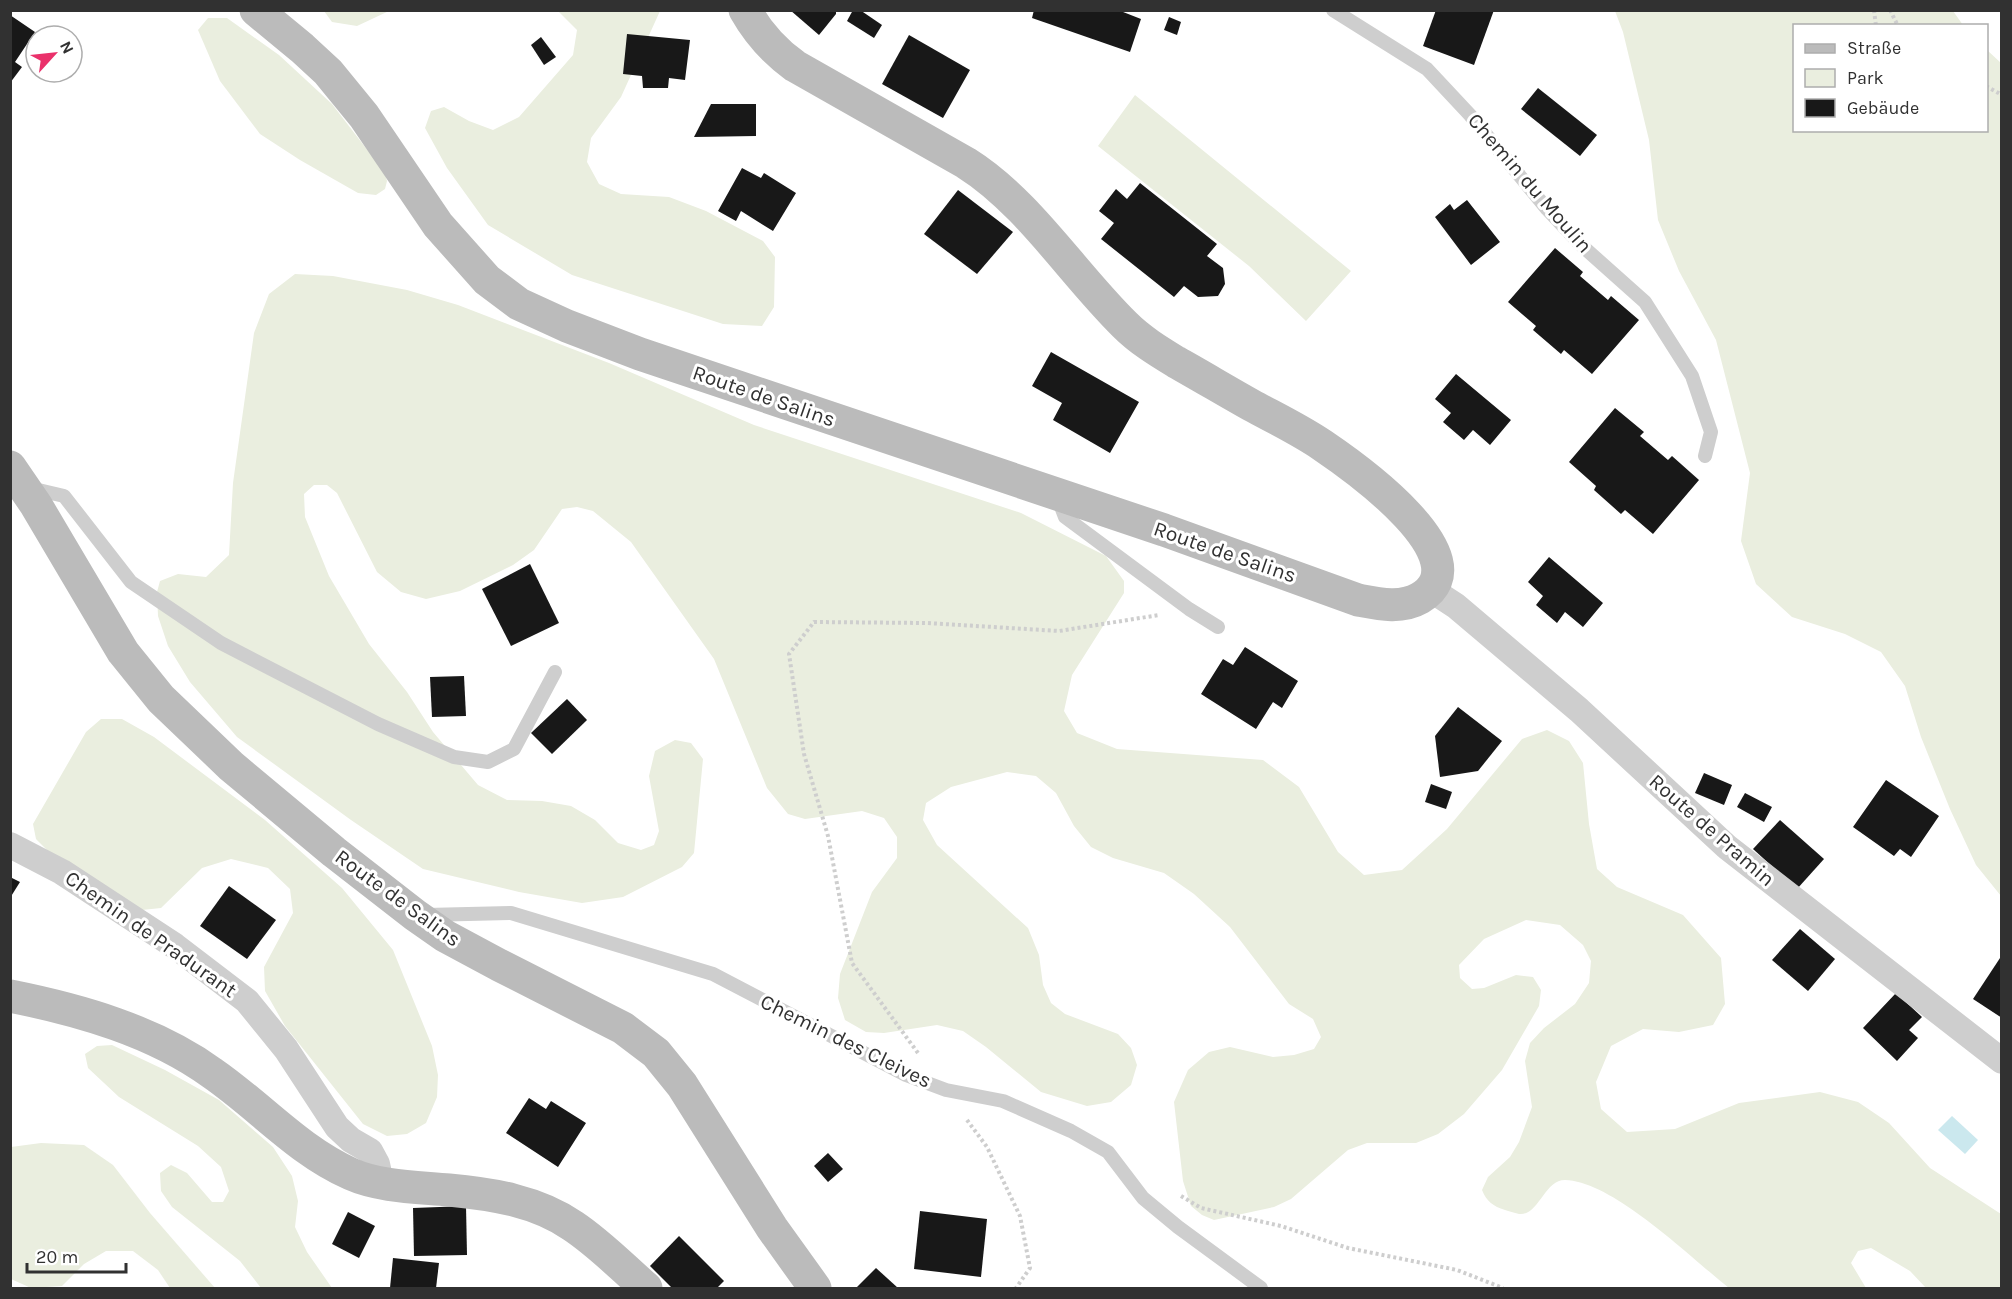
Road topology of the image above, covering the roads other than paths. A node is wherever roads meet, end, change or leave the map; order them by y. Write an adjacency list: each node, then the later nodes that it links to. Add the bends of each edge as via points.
1 (256, 10): 6 (street, Route de Salins, via 328,72 364,116 448,238 487,280 519,304 640,354)
2 (745, 10): 7 (street, via 765,39 795,66 987,177 1025,213 1114,314 1148,344 1313,439 1377,486 1433,549 1438,576)
3 (1333, 10): 4 (lane, Chemin du Moulin, via 1427,69 1470,114 1546,209 1645,302 1692,376 1711,432)
4 (1705, 456)
5 (18, 477): 9 (lane, via 64,496 131,582 220,643 378,724 454,757 488,762 514,749); 11 (street, Route de Salins, via 123,652 161,699 231,766)
6 (1056, 494): 7 (street, Route de Salins, via 1358,600 1401,605 1420,598); 8 (lane, via 1065,517)
7 (1430, 589): 13 (street, Route de Pramin, via 1456,606 1579,710 1726,847)
8 (1218, 627)
9 (555, 672)
10 (10, 845): 14 (street, Chemin de Pradurant, via 63,872 166,940 247,1001 286,1049 337,1127 370,1151)
11 (415, 915): 16 (street, Route de Salins, via 445,936 623,1028 656,1053 682,1085 772,1228); 17 (lane, Chemin des Cleives, via 511,913 713,974 906,1074 946,1090 1003,1101 1108,1152 1143,1198)
12 (10, 996): 14 (street, via 82,1013 162,1044 210,1071 319,1157 354,1176)
13 (2001, 1061)
14 (381, 1182): 15 (street, via 494,1196 532,1206 574,1227)
15 (646, 1288)
16 (815, 1288)
17 (1261, 1288)

